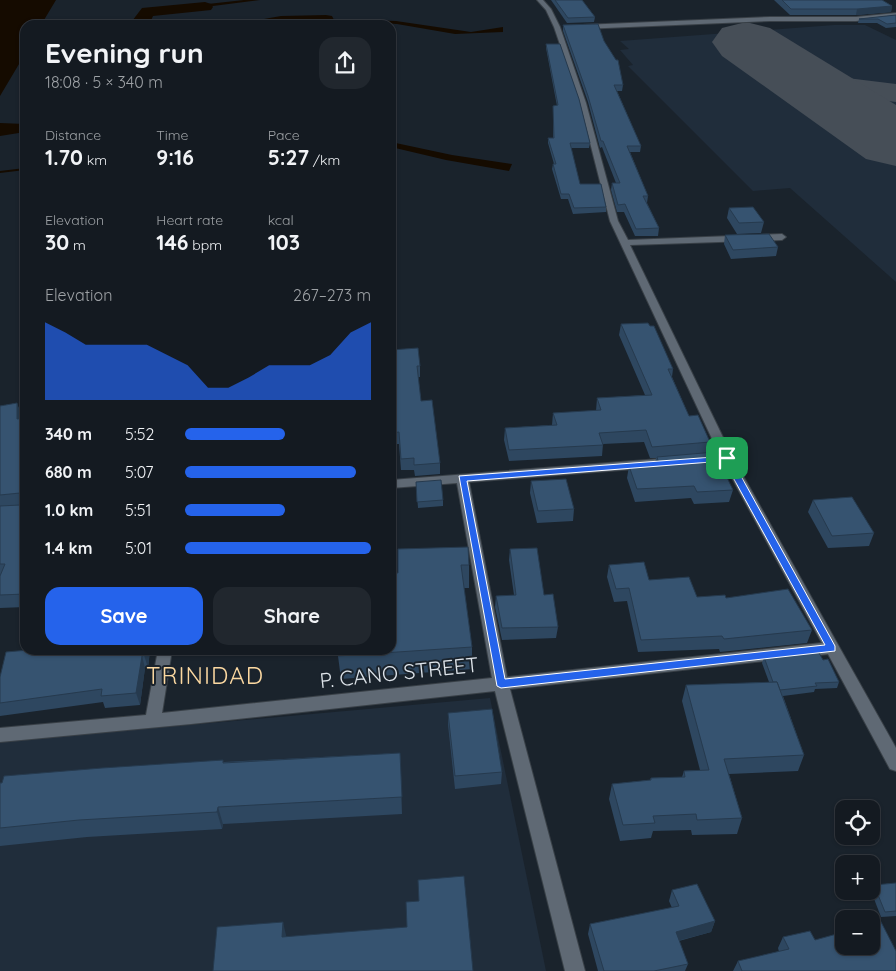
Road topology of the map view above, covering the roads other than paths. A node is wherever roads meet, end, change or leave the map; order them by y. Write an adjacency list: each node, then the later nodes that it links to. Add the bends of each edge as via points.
1 (540, 0): 5 (street, via 562,27 614,221)
2 (896, 15): 3 (street)
3 (576, 27)
4 (782, 237): 5 (street)
5 (625, 243): 9 (street, via 722,458)
6 (688, 461): 7 (street)
7 (462, 478): 8 (street); 11 (street)
8 (396, 484)
9 (832, 648): 11 (street, P. CANO STREET); 14 (street)
10 (164, 655): 12 (street)
11 (501, 684): 12 (street, P. CANO STREET); 15 (street)
12 (153, 720): 13 (street, P. CANO STREET)
13 (0, 735)
14 (896, 764)
15 (575, 971)

